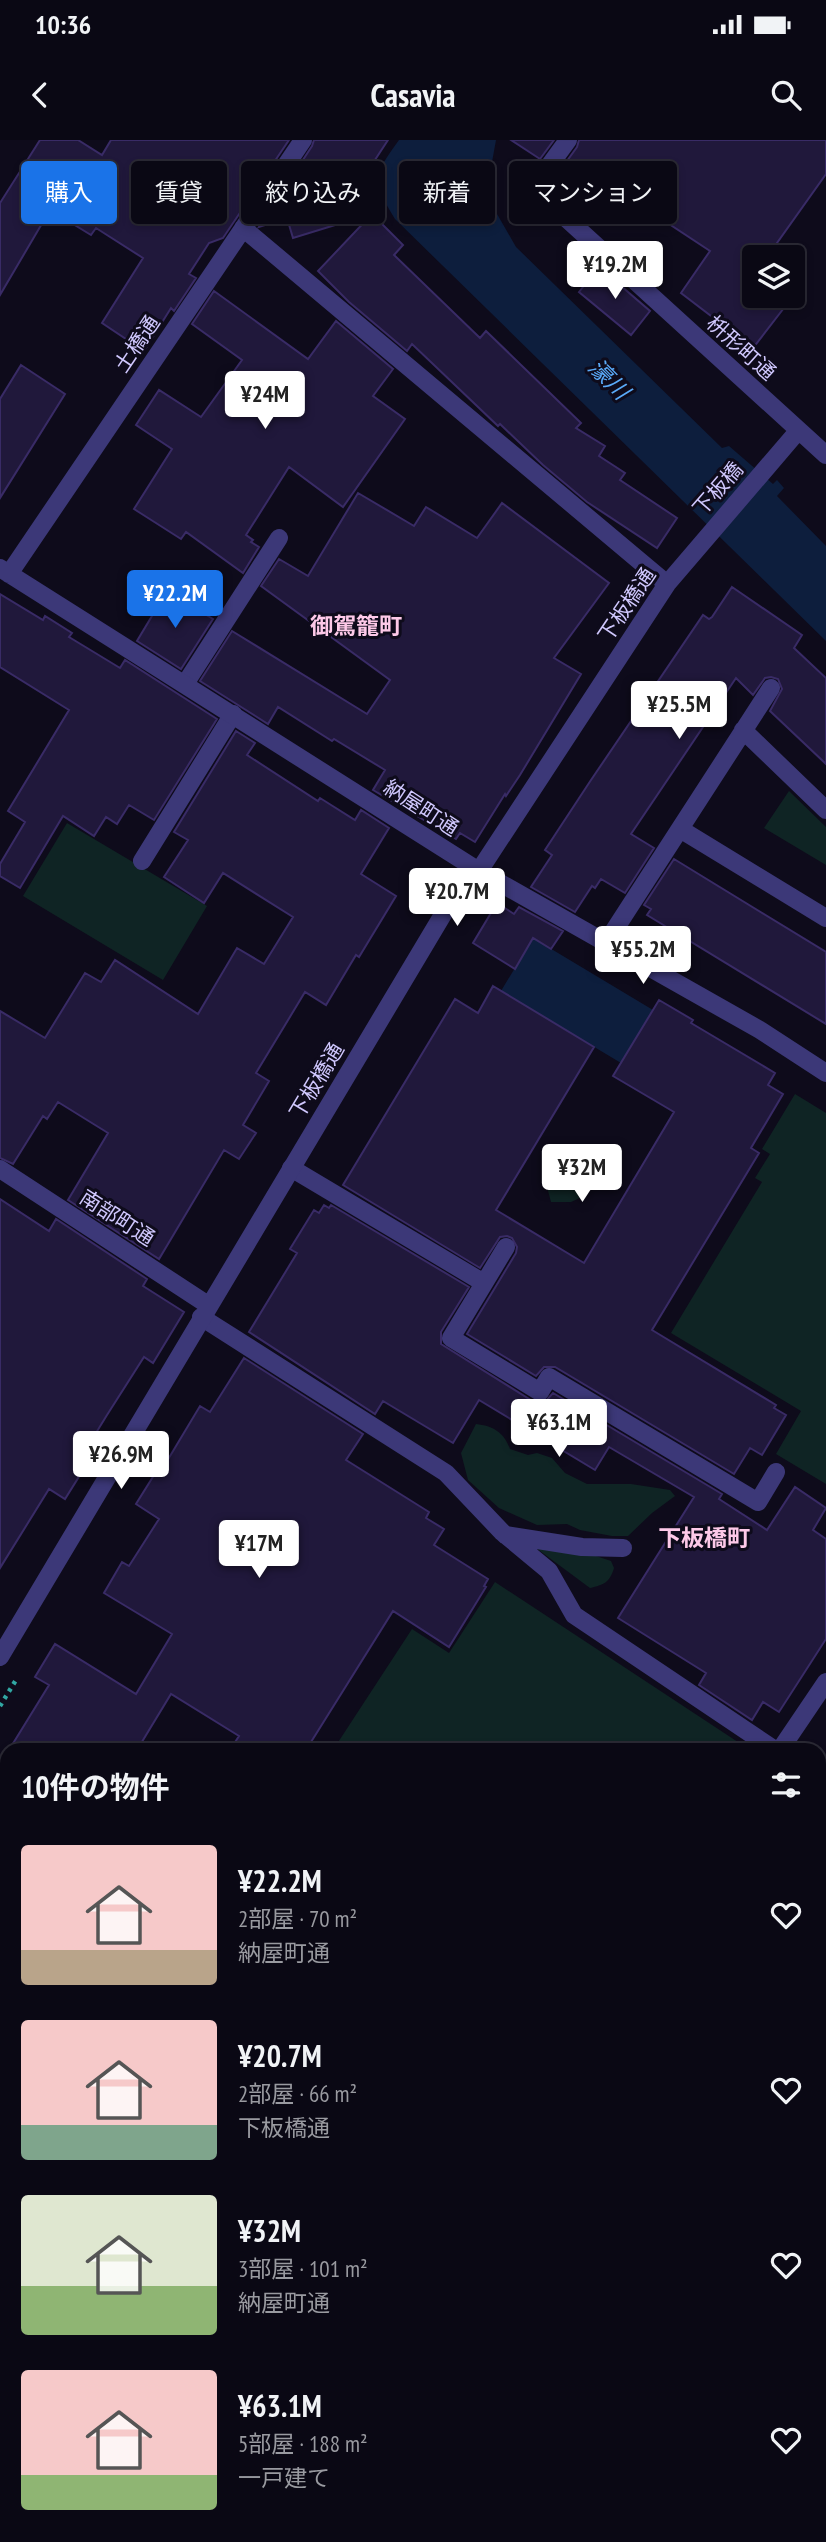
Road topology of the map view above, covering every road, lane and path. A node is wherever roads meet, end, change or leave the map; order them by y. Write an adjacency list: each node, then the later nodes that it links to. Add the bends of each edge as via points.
1 (303, 140): 3 (street, 土橋通)
2 (568, 140): 4 (street, 枡形町通, via 533,188)
3 (243, 228): 8 (street, 土橋通); 9 (street)
4 (798, 431): 5 (street, 枡形町通); 7 (street, 下板橋)
5 (826, 456)
6 (279, 538): 10 (street)
7 (699, 546): 9 (street, 下板橋通)
8 (5, 571): 10 (street, 納屋町通)
9 (667, 584): 17 (street, 下板橋通)
10 (185, 684): 12 (street, 納屋町通)
11 (771, 688): 13 (street)
12 (233, 714): 16 (street); 17 (street, 納屋町通)
13 (743, 730): 14 (street); 15 (street)
14 (826, 810)
15 (680, 828): 18 (street); 19 (street)
16 (142, 861)
17 (479, 871): 19 (street, 納屋町通); 21 (street, 下板橋通, via 454,896)
18 (826, 918)
19 (606, 943): 20 (street, 納屋町通)
20 (826, 1073)
21 (291, 1168): 24 (street); 25 (street, 下板橋通)
22 (0, 1169): 25 (street, 南部町通)
23 (506, 1247): 24 (street)
24 (484, 1283): 26 (street, via 451,1338 540,1392 549,1377 758,1502)
25 (205, 1311): 27 (street, 南部町通, via 446,1473); 29 (street, 下板橋通)
26 (776, 1472)
27 (505, 1535): 28 (street); 31 (street, 南部町通, via 549,1572 574,1615)
28 (623, 1548)
29 (0, 1657)
30 (826, 1682): 32 (street)
31 (767, 1743)
32 (783, 1743)

